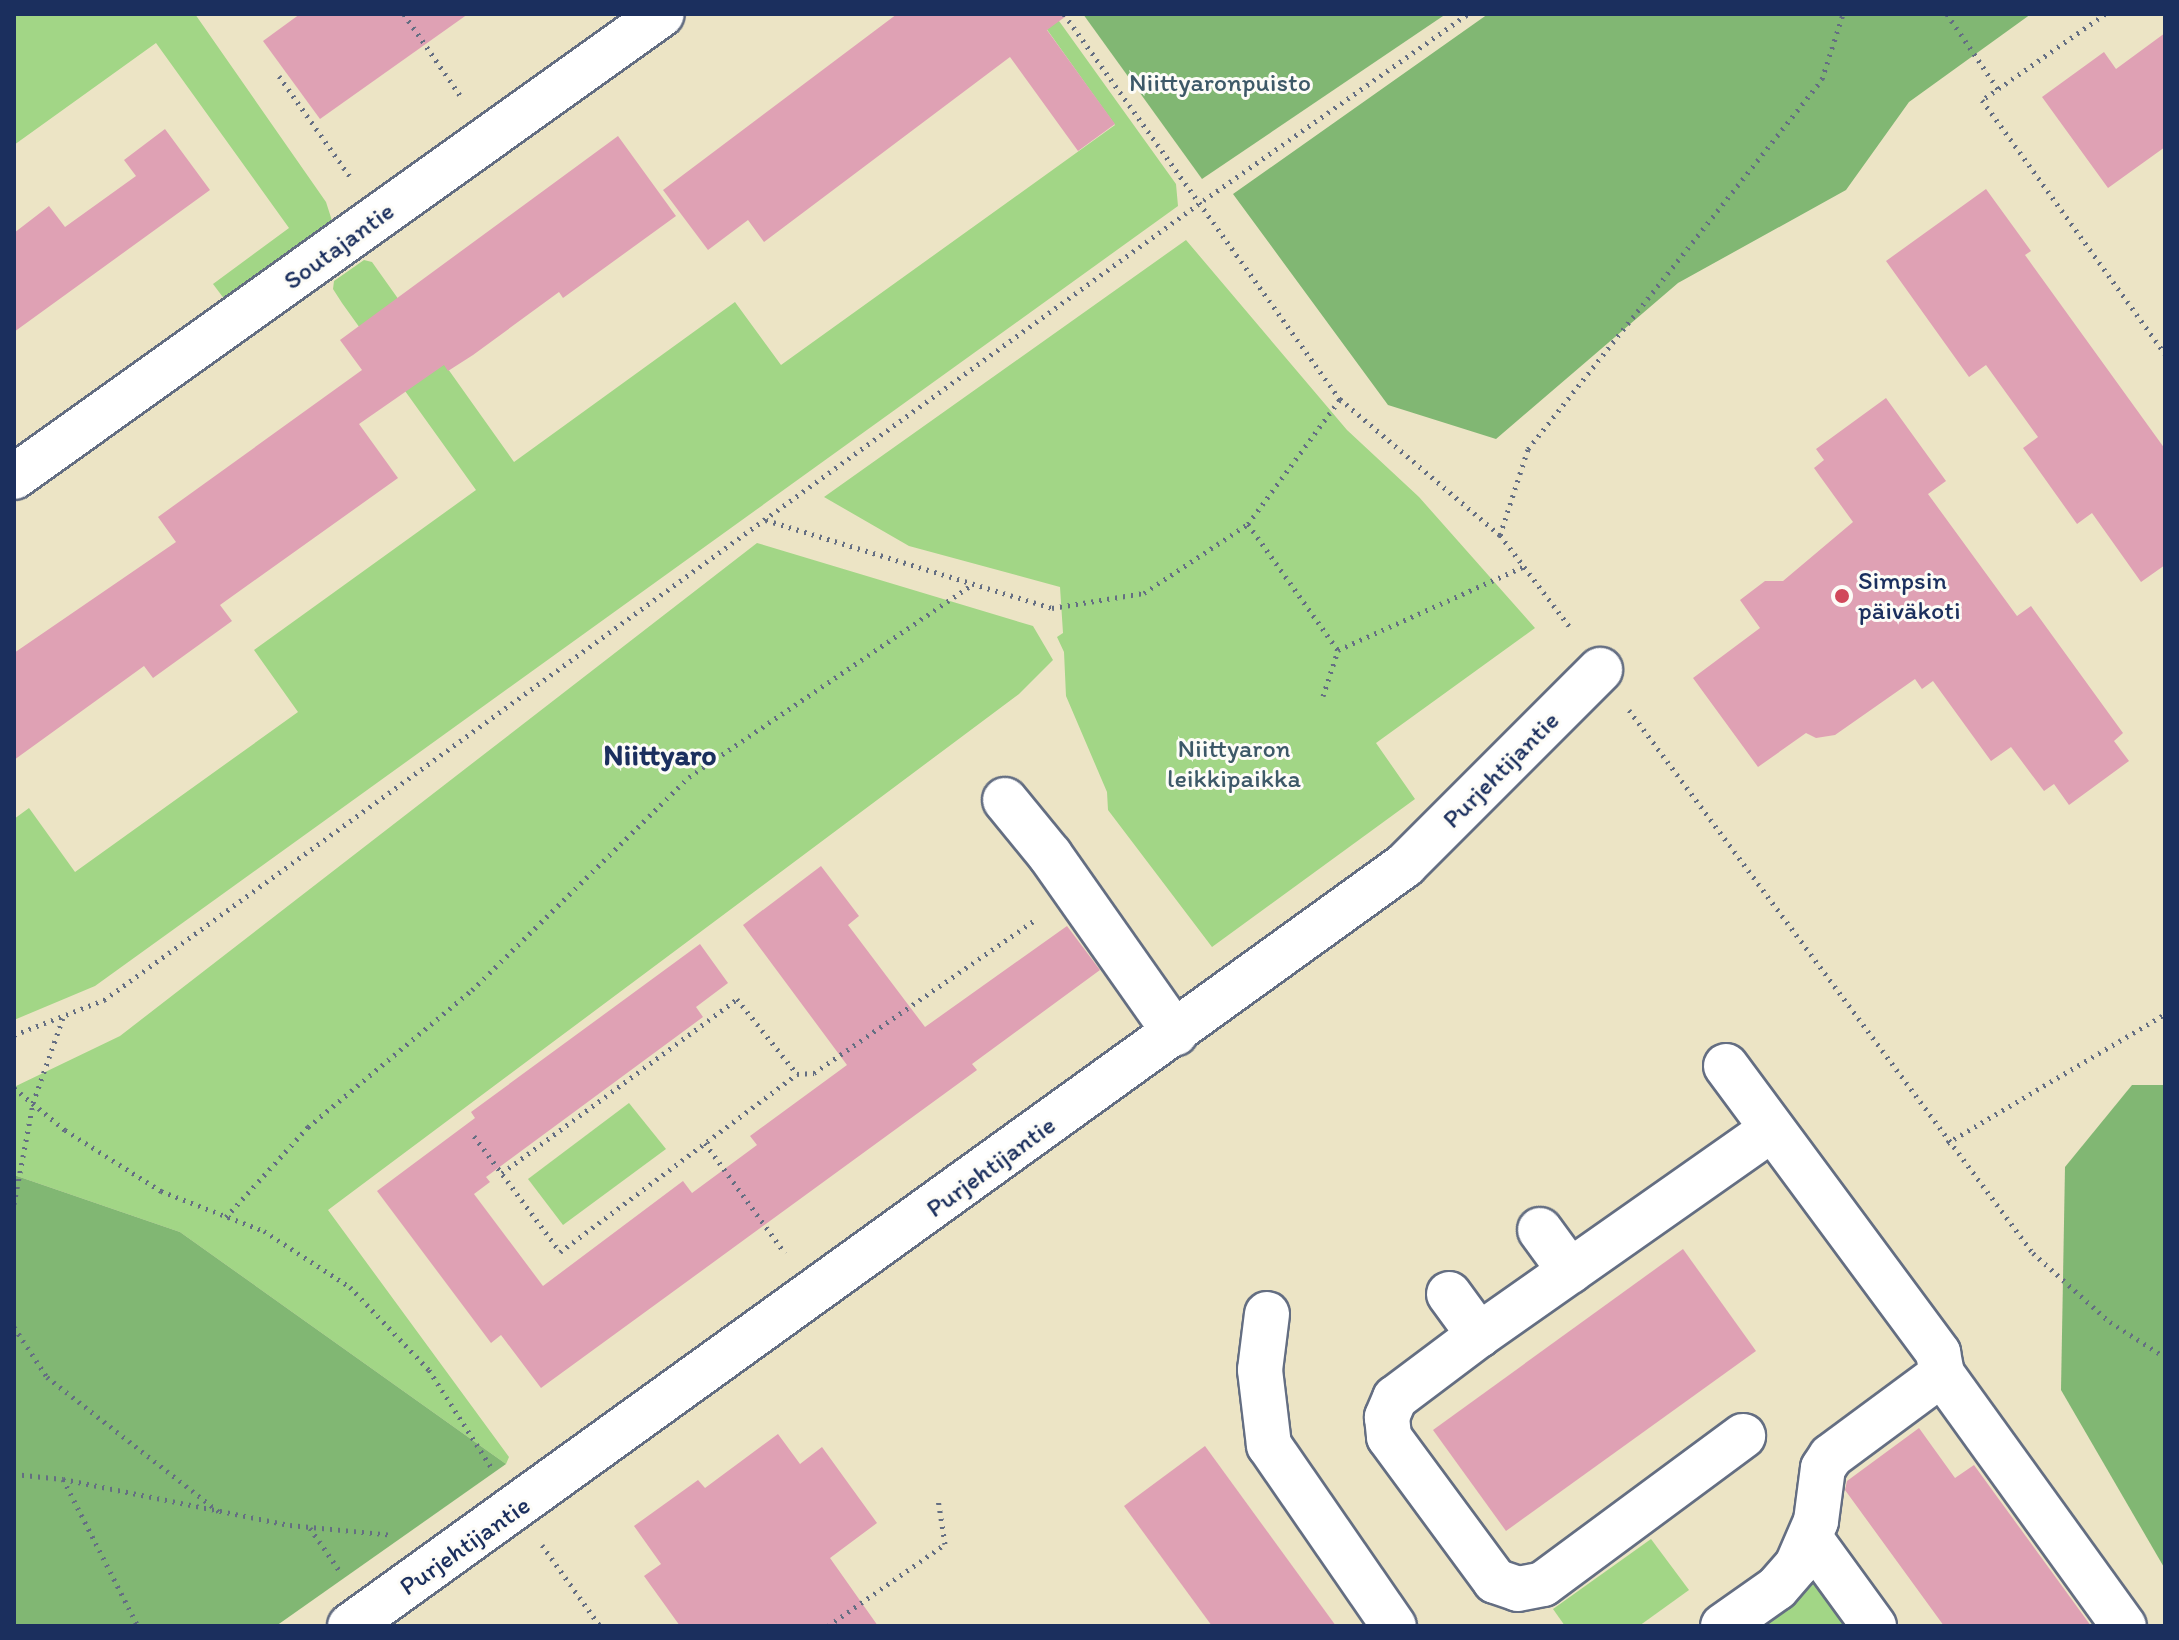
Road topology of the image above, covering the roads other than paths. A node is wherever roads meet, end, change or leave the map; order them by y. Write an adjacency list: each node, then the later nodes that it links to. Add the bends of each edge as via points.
1 (662, 14): 2 (street, Soutajantie)
2 (14, 477)
3 (1600, 670): 5 (street, Purjehtijantie, via 1405,865)
4 (1005, 800): 5 (street)
5 (1175, 1033): 16 (street, Purjehtijantie)
6 (1726, 1066): 7 (street)
7 (1772, 1129): 9 (street); 13 (street, via 1938,1353)
8 (1540, 1230): 9 (street)
9 (1570, 1271): 12 (street)
10 (1449, 1294): 12 (street)
11 (1267, 1314): 17 (street, via 1260,1370 1269,1445)
12 (1479, 1335): 14 (street, via 1395,1398 1387,1417 1389,1437 1495,1581 1518,1589 1543,1584)
13 (1942, 1374): 15 (street, via 1831,1456 1823,1468); 20 (street)
14 (1743, 1436)
15 (1810, 1538): 18 (street, via 1797,1565 1777,1588); 19 (street)
16 (350, 1626)
17 (1394, 1626)
18 (1723, 1626)
19 (1874, 1626)
20 (2124, 1626)

